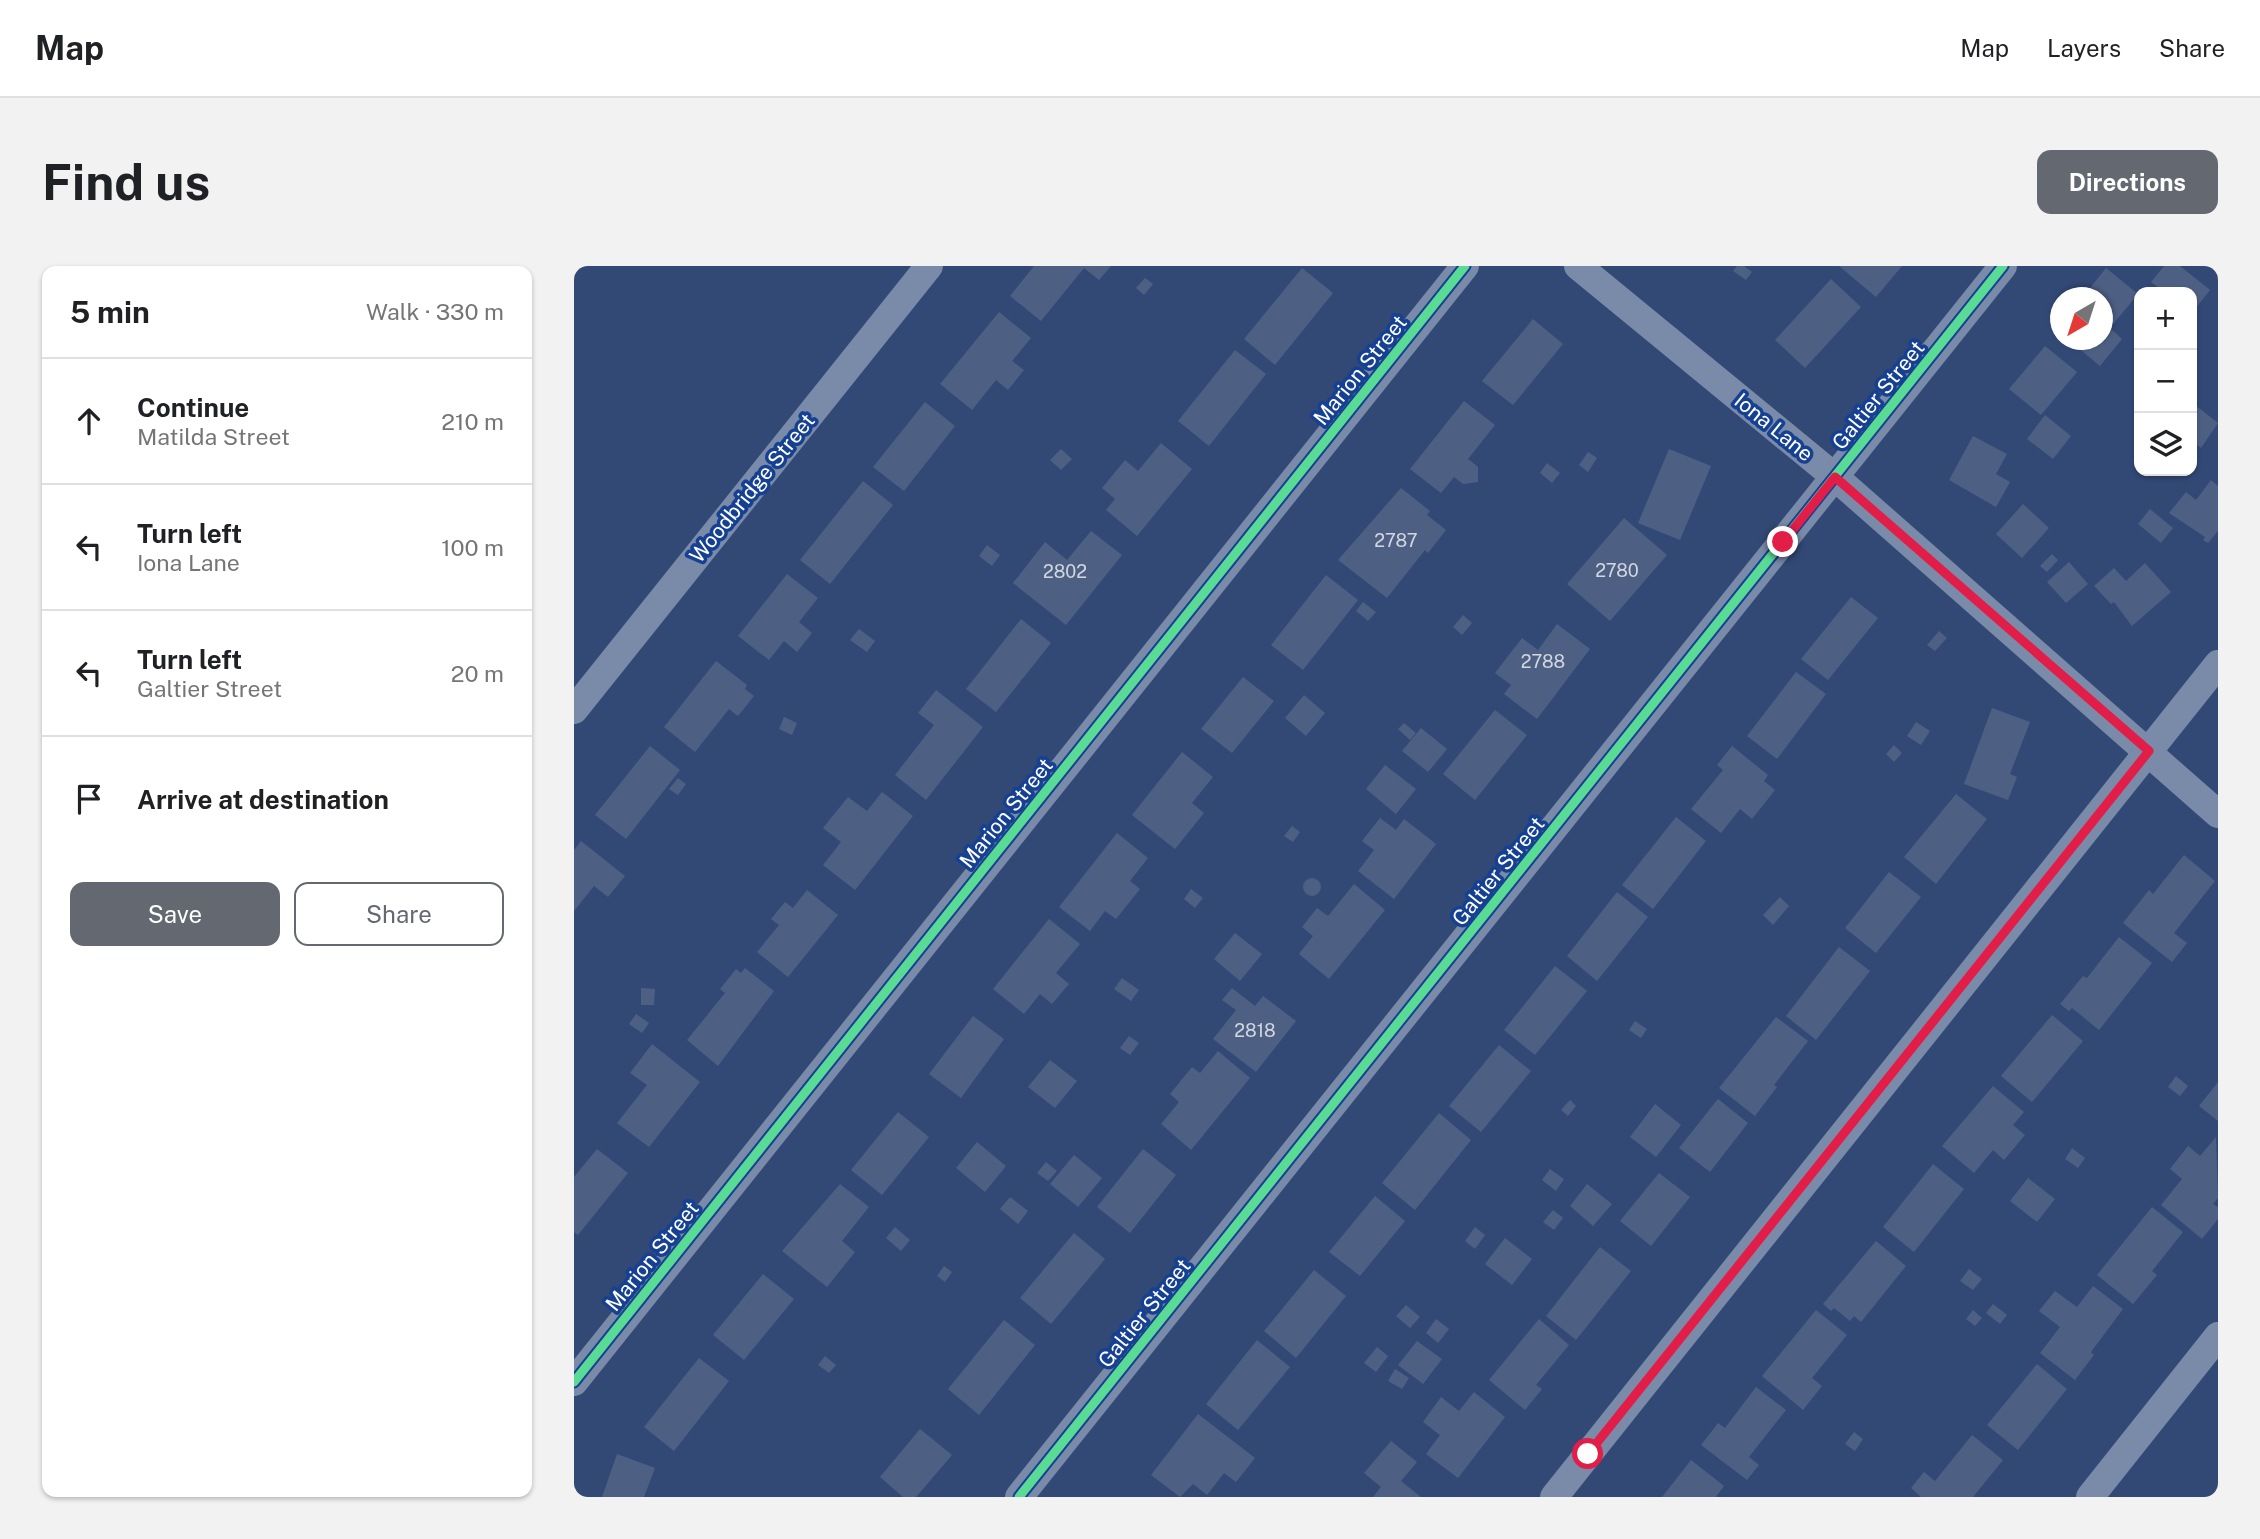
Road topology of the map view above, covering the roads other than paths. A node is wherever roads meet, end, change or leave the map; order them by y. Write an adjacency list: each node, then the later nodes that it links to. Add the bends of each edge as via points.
1 (929, 266): 7 (street, Woodbridge Street)
2 (1465, 266): 11 (street, Marion Street)
3 (1578, 266): 5 (street, Iona Lane)
4 (2003, 266): 5 (street, Galtier Street)
5 (1835, 477): 8 (street, Iona Lane); 12 (street, Galtier Street)
6 (2218, 664): 8 (street)
7 (574, 710)
8 (2149, 751): 9 (street, Iona Lane); 13 (street)
9 (2218, 814)
10 (2218, 1336): 14 (street)
11 (574, 1382)
12 (1019, 1497)
13 (1554, 1497)
14 (2090, 1497)

